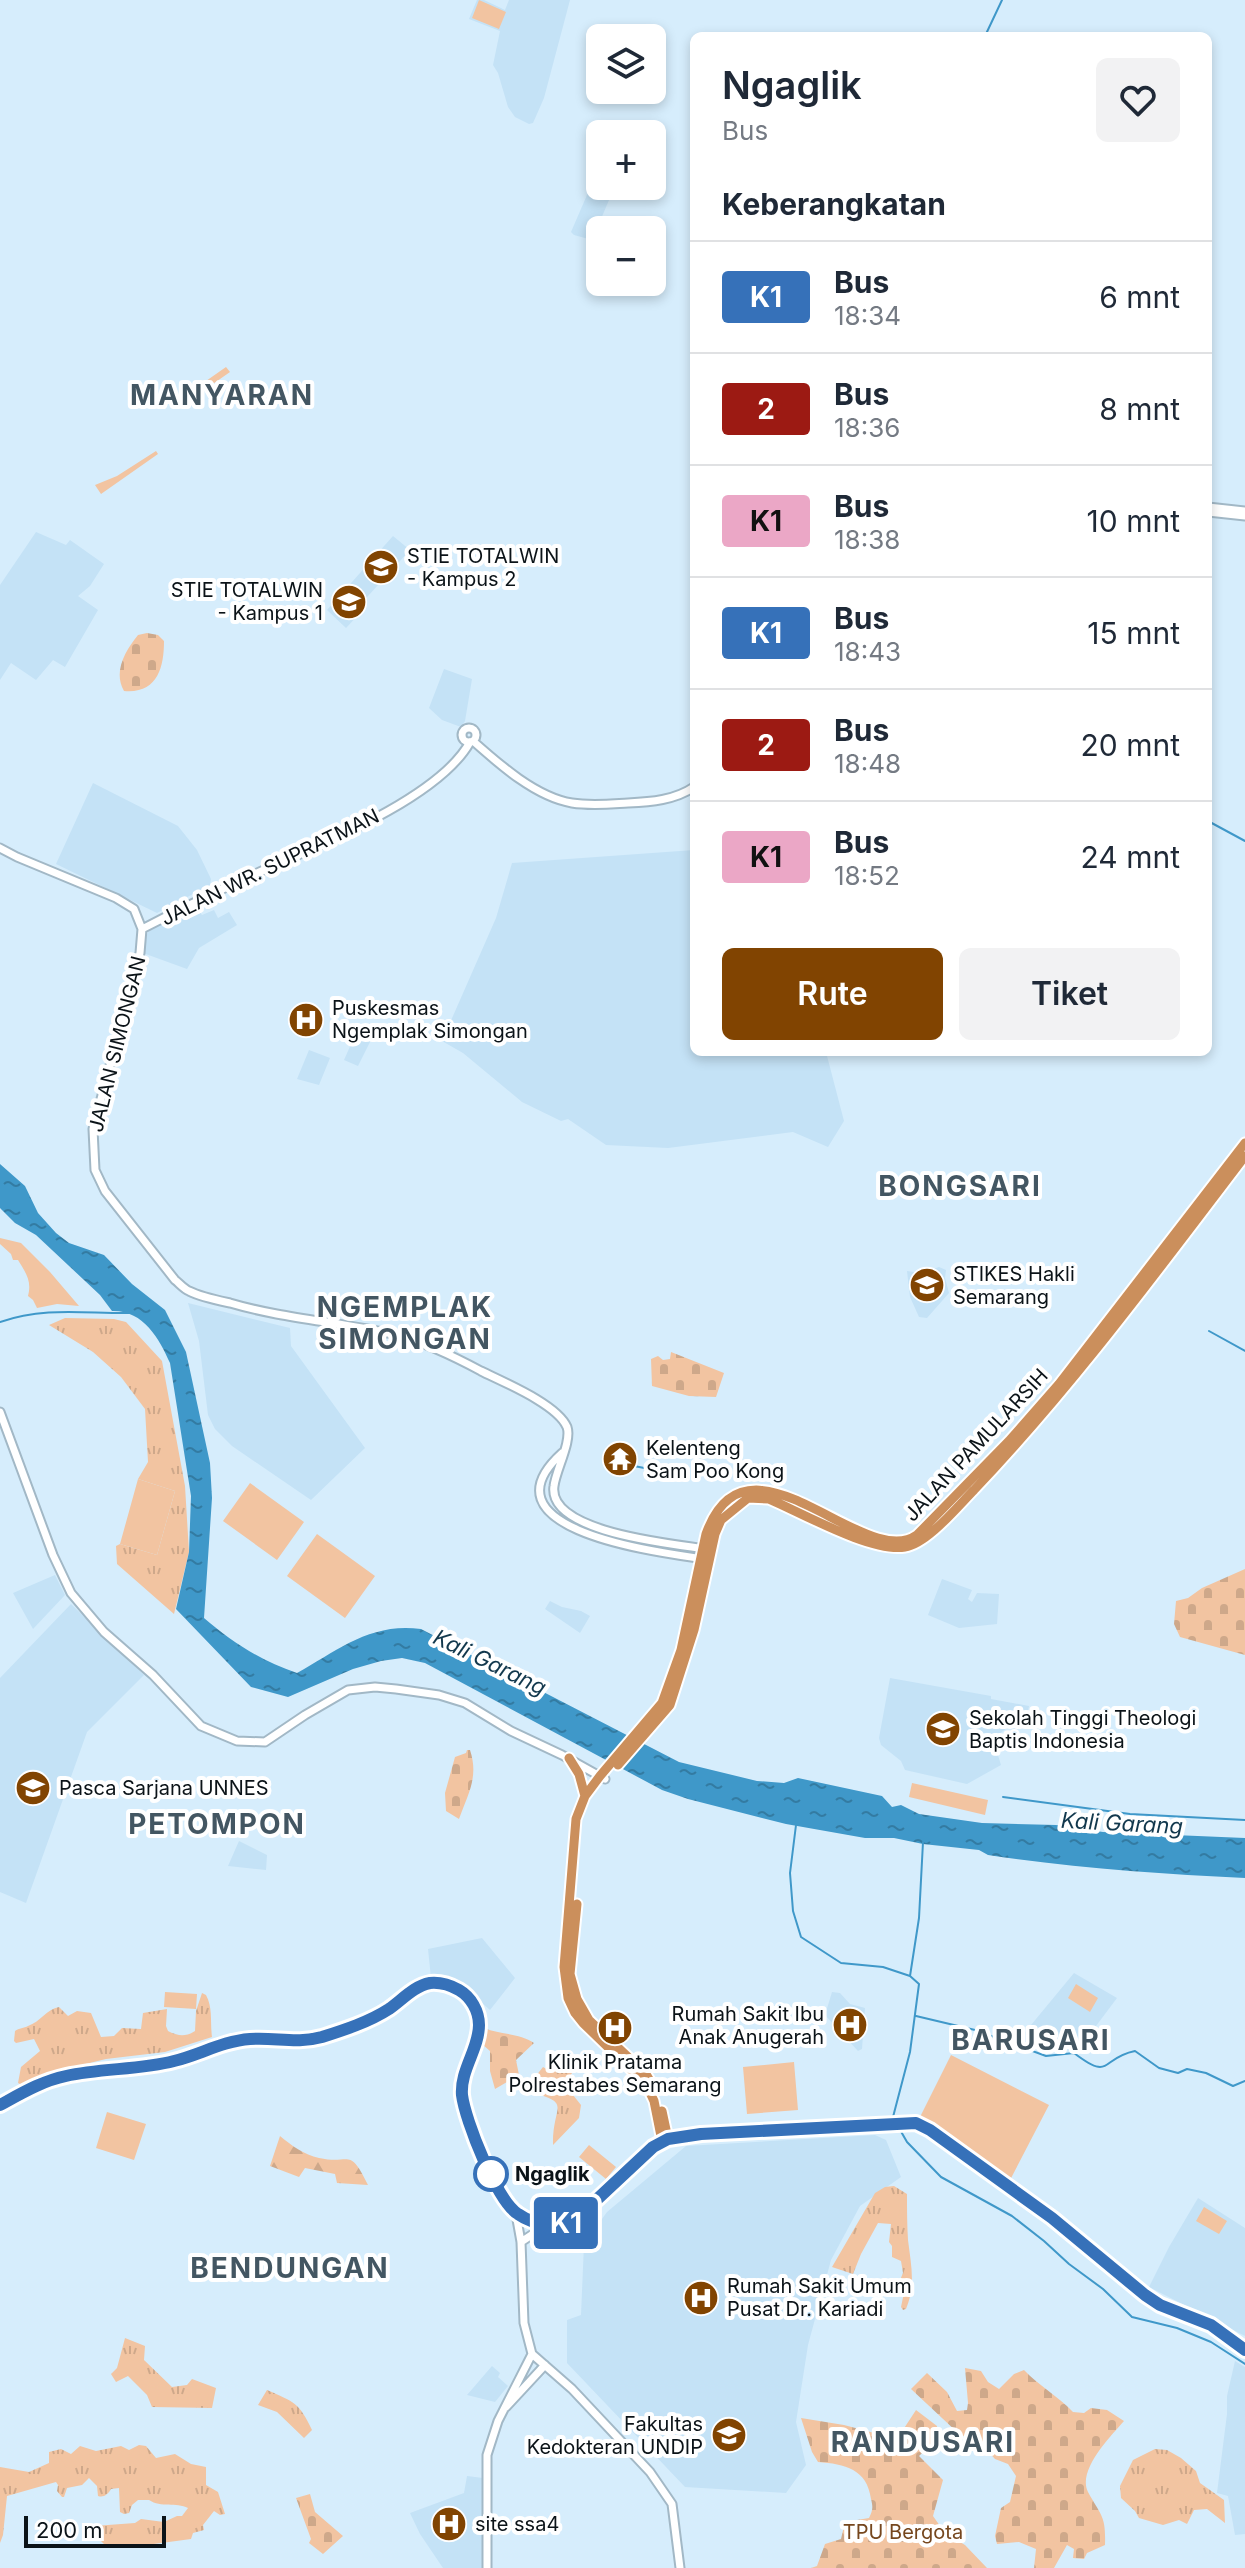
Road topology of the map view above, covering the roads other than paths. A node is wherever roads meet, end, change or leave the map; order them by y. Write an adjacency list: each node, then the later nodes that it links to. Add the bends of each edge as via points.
1 (1212, 510): 2 (main road)
2 (1245, 514)
3 (690, 788): 5 (main road, JALAN WR. SUPRATMAN, via 652,802 569,803 505,769 471,742 434,782 363,825)
4 (0, 848): 5 (main road, JALAN SIMONGAN, via 116,898 134,909)
5 (142, 929): 9 (main road, JALAN SIMONGAN, via 93,1129 93,1153 102,1185 175,1280 186,1291 215,1300 399,1336 452,1356 551,1410 568,1433)
6 (1245, 1143): 10 (highway, JALAN PAMULARSIH, via 1059,1384 917,1535 907,1540 882,1538 794,1500 754,1489 738,1494 716,1512)
7 (1245, 1156): 10 (highway, JALAN PAMULARSIH, via 1061,1393 922,1539 912,1546 876,1546 769,1499 752,1497 725,1514)
8 (0, 1412): 11 (main road, via 71,1593 201,1726 237,1741 265,1742 338,1695 385,1688 465,1703)
9 (562, 1453): 10 (main road, JALAN SIMONGAN, via 554,1491 562,1509 574,1518); 10 (main road, via 545,1470 539,1490 542,1504 553,1515 625,1545)
10 (706, 1554): 12 (highway, JALAN PAMULARSIH, via 670,1705)
11 (569, 1758): 12 (main road); 13 (highway)
12 (604, 1776): 13 (highway); 14 (highway, via 585,1810)
13 (585, 1796): 14 (highway, via 575,1826)
14 (576, 1853): 16 (highway, via 573,1988 582,2011 608,2043 646,2074 659,2096)
15 (0, 2105): 17 (highway, via 62,2077 173,2062 247,2039 320,2038 370,2019 420,1986 443,1983 474,2004 478,2034 462,2086 465,2116)
16 (665, 2140): 18 (highway, via 576,2219); 20 (highway, via 919,2124 1052,2218 1145,2295 1211,2325)
17 (516, 2214): 18 (highway); 19 (main road)
18 (548, 2224): 19 (main road)
19 (521, 2242): 21 (main road, via 524,2318)
20 (1245, 2350)
21 (532, 2354): 22 (main road); 23 (main road)
22 (545, 2365): 23 (main road); 25 (main road, via 650,2472 672,2504)
23 (505, 2408): 24 (main road, via 487,2455)
24 (487, 2568)
25 (680, 2568)

